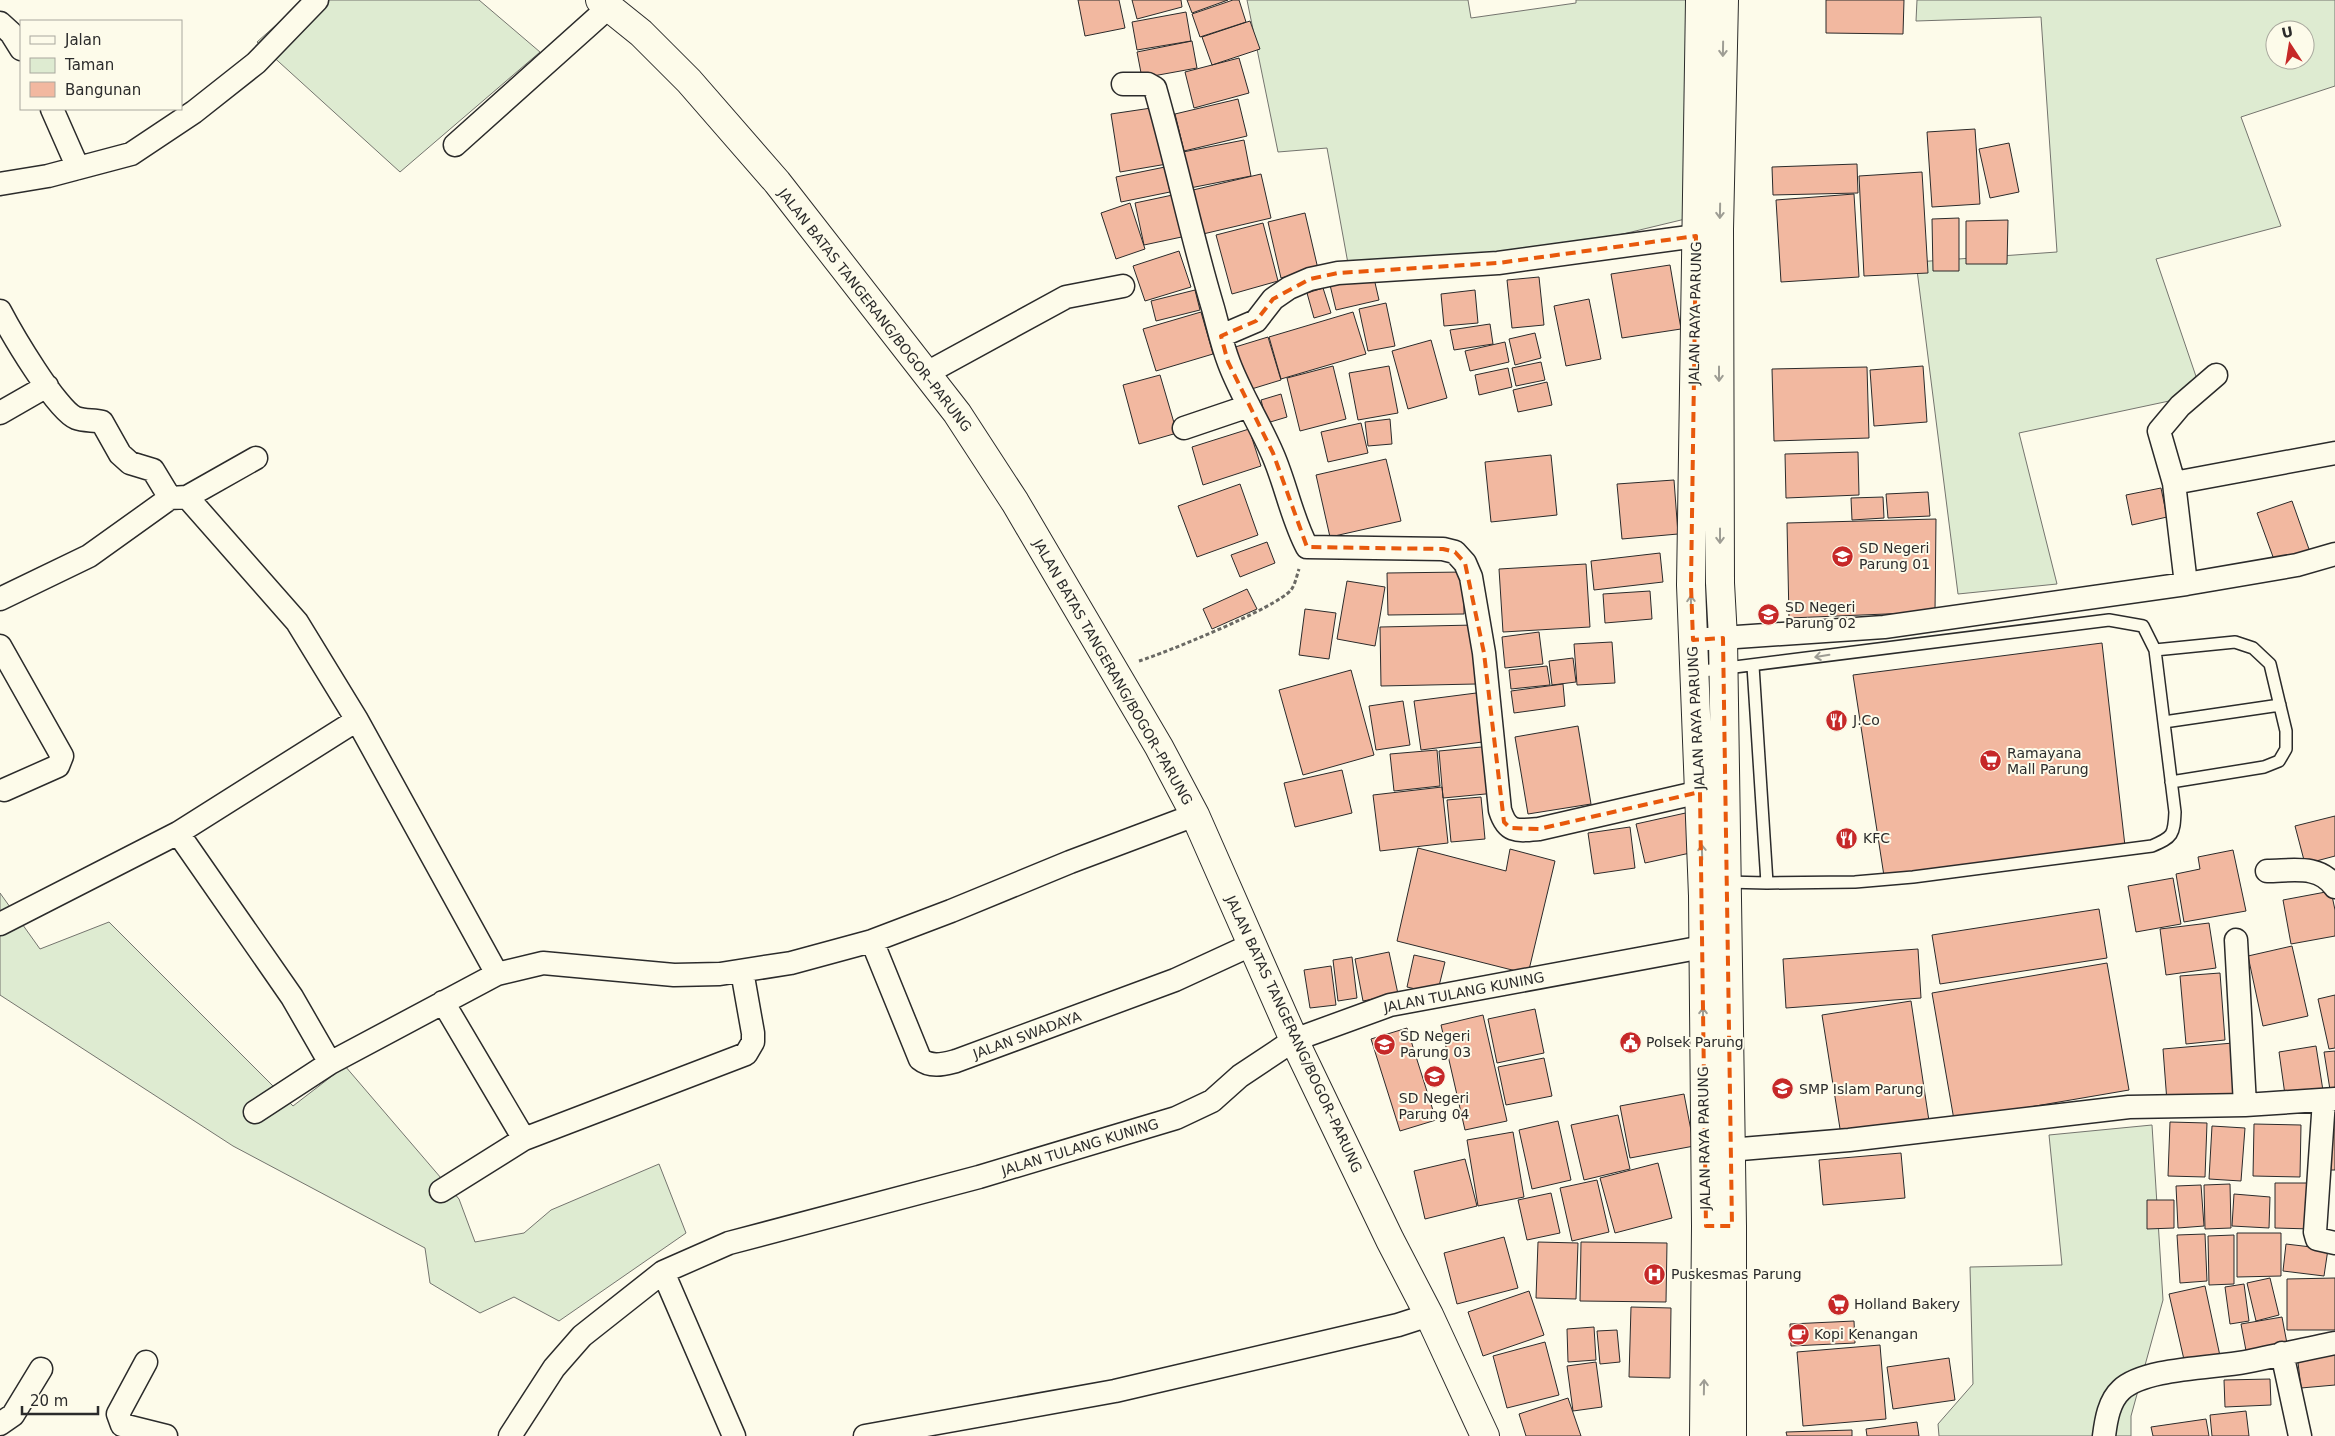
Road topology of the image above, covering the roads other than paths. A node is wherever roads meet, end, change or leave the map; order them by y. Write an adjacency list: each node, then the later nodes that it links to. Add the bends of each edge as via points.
1 (317, 0): 10 (street, via 256,63 194,112 131,154)
2 (1700, 0): 12 (main road, JALAN RAYA PARUNG)
3 (1724, 0): 29 (main road, JALAN RAYA PARUNG, one-way to 29, via 1719,229)
4 (605, 3): 9 (street); 16 (main road, JALAN BATAS TANGERANG/BOGOR–PARUNG, via 641,33 689,81 776,182)
5 (0, 23): 6 (street)
6 (20, 47)
7 (1124, 84): 15 (street, via 1148,84 1155,88)
8 (52, 110): 10 (street)
9 (455, 145)
10 (78, 168): 11 (street)
11 (0, 184)
12 (1696, 236): 15 (street, via 1498,263 1338,273 1289,288 1273,299 1256,321); 30 (main road, JALAN RAYA PARUNG, one-way to 12)
13 (1123, 286): 16 (street, via 1066,297)
14 (0, 311): 18 (street)
15 (1221, 336): 19 (street, via 1228,362)
16 (925, 374): 42 (main road, JALAN BATAS TANGERANG/BOGOR–PARUNG, via 957,413 1058,572)
17 (2216, 376): 24 (street, via 2180,406 2159,431)
18 (47, 386): 20 (street); 25 (street, via 70,415 102,422 120,454 130,463 153,470)
19 (1249, 406): 21 (street); 41 (street, via 1273,453 1300,535 1307,547 1443,549 1455,552 1465,563 1471,577 1484,653 1500,810 1510,828 1539,828)
20 (0, 413)
21 (1184, 428)
22 (2335, 453): 24 (street)
23 (256, 458): 25 (street)
24 (2174, 483): 27 (street)
25 (179, 497): 28 (street, via 89,556); 37 (street, via 297,622)
26 (2335, 554): 27 (street, via 2297,565)
27 (2186, 584): 29 (street, via 1884,627)
28 (0, 599)
29 (1723, 638): 30 (street); 34 (main road, JALAN RAYA PARUNG)
30 (1693, 640): 35 (main road, JALAN RAYA PARUNG)
31 (0, 646): 40 (street, via 62,756 58,766)
32 (2155, 650): 33 (lane, one-way to 33, via 2143,626 2109,620 1977,638 1870,648); 36 (lane, via 2235,642 2253,648 2270,664); 38 (lane)
33 (1753, 666): 34 (lane); 46 (lane)
34 (1723, 669): 35 (lane); 45 (main road, JALAN RAYA PARUNG)
35 (1695, 672): 41 (main road, JALAN RAYA PARUNG)
36 (2280, 705): 38 (lane); 39 (lane, via 2286,731 2286,749 2280,761 2264,768)
37 (357, 720): 43 (street); 54 (street)
38 (2164, 722): 39 (lane)
39 (2171, 782): 46 (lane, via 2174,832 2171,837 2152,846 1913,877)
40 (4, 790)
41 (1700, 792): 52 (main road, JALAN RAYA PARUNG, one-way to 41)
42 (1195, 816): 50 (street); 51 (main road, JALAN BATAS TANGERANG/BOGOR–PARUNG)
43 (178, 833): 48 (street); 57 (street, via 292,998)
44 (2267, 871): 47 (street, via 2314,870 2330,879)
45 (1726, 882): 46 (lane); 62 (main road, JALAN RAYA PARUNG)
46 (1767, 884)
47 (2335, 887)
48 (0, 924)
49 (2236, 940): 59 (street)
50 (872, 941): 51 (street, JALAN SWADAYA, via 920,1059 935,1065 956,1061 1095,1011); 53 (street, via 791,963)
51 (1251, 945): 56 (main road, JALAN BATAS TANGERANG/BOGOR–PARUNG)
52 (1703, 947): 56 (street, JALAN TULANG KUNING, via 1390,1005); 64 (main road, JALAN RAYA PARUNG, one-way to 52)
53 (742, 971): 54 (street, via 674,975 543,963); 61 (street, via 753,1033 753,1042 746,1054)
54 (496, 974): 55 (street)
55 (443, 1002): 57 (street); 61 (street)
56 (1294, 1040): 66 (street, JALAN TULANG KUNING, via 1240,1076 1212,1101 1176,1118 979,1177 729,1243); 67 (main road, JALAN BATAS TANGERANG/BOGOR–PARUNG)
57 (330, 1063): 60 (street)
58 (2329, 1099): 59 (street); 65 (street, via 2315,1232 2317,1239)
59 (2245, 1106): 62 (street, via 2129,1107 1859,1139)
60 (255, 1112)
61 (524, 1139): 63 (street)
62 (1729, 1150): 64 (main road, JALAN RAYA PARUNG)
63 (441, 1191)
64 (1719, 1226): 78 (main road, JALAN RAYA PARUNG, one-way to 64); 79 (main road, JALAN RAYA PARUNG)
65 (2335, 1243)
66 (663, 1272): 74 (street, JALAN TULANG KUNING, via 582,1336 554,1368); 75 (street)
67 (1429, 1315): 76 (street, via 1115,1391); 77 (main road, JALAN BATAS TANGERANG/BOGOR–PARUNG)
68 (2335, 1343): 69 (street)
69 (2282, 1353): 80 (street, via 2246,1362 2159,1373 2137,1380 2121,1390 2111,1403); 81 (street)
70 (146, 1362): 73 (street, via 118,1417 122,1425)
71 (41, 1369): 72 (street, via 13,1415)
72 (0, 1424)
73 (166, 1436)
74 (510, 1436)
75 (734, 1436)
76 (865, 1436)
77 (1485, 1436)
78 (1704, 1436)
79 (1732, 1436)
80 (2104, 1436)
81 (2300, 1436)

